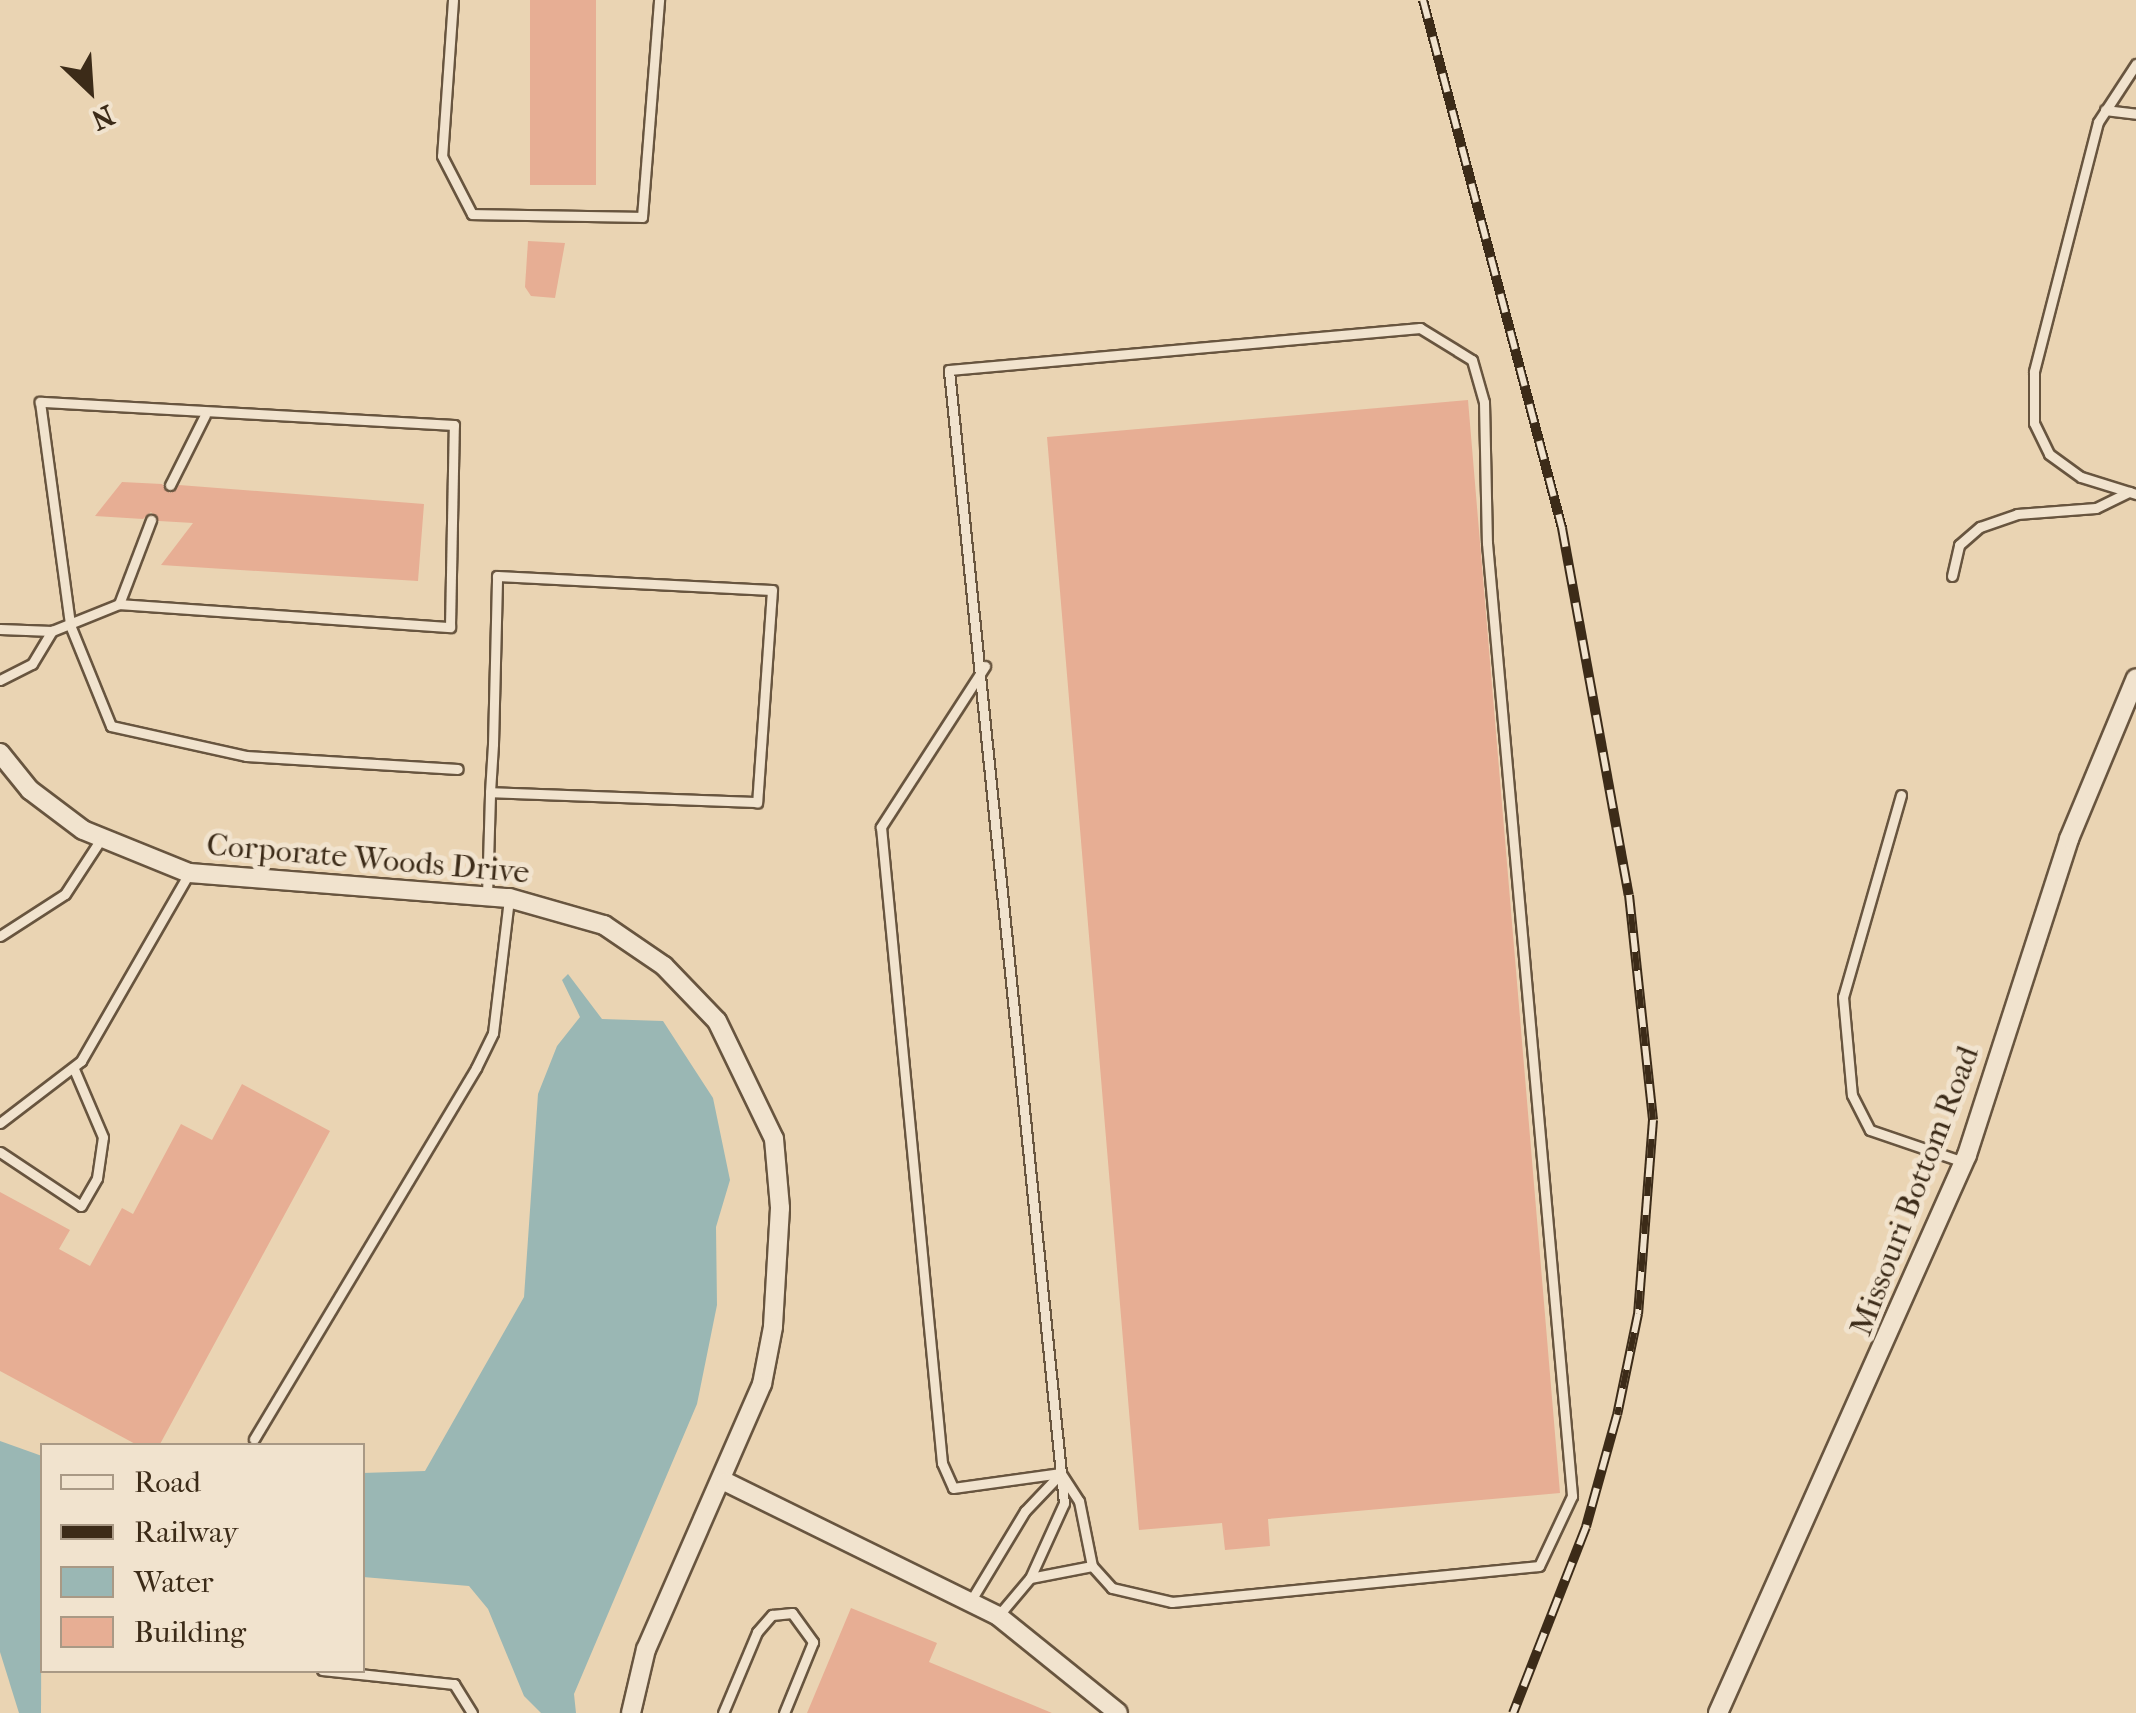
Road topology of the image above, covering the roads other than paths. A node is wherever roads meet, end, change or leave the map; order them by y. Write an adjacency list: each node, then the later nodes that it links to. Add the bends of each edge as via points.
1 (453, 0): 2 (lane, via 442,156 472,214 642,218)
2 (659, 0)
3 (2134, 66): 4 (lane)
4 (2105, 110): 5 (lane); 8 (lane, via 2034,372 2034,424 2049,454 2081,477)
5 (2136, 114)
6 (205, 415): 7 (lane); 11 (lane, via 454,426 450,627); 12 (lane, via 40,402)
7 (170, 485)
8 (2133, 493): 10 (lane, via 2096,508 2017,514 1980,527 1959,545)
9 (151, 520): 11 (lane)
10 (1952, 576)
11 (119, 604): 12 (lane)
12 (70, 625): 14 (lane); 19 (lane, via 111,726 246,756)
13 (0, 628): 14 (lane)
14 (52, 631): 17 (lane, via 32,664)
15 (985, 666): 32 (lane); 32 (lane, via 882,827 883,847 942,1463 952,1488); 34 (lane, via 949,370 1420,328 1472,360 1484,402 1487,543 1572,1496 1539,1566 1172,1602 1112,1588)
16 (2136, 678): 30 (street, Missouri Bottom Road, via 2069,839)
17 (0, 680)
18 (0, 754): 22 (street, Corporate Woods Drive, via 30,790)
19 (458, 769)
20 (490, 792): 20 (lane, via 497,576 772,590 757,802); 24 (lane)
21 (1901, 795): 30 (lane, via 1843,997 1852,1095 1870,1130)
22 (100, 839): 23 (street, Corporate Woods Drive); 26 (lane, via 65,894)
23 (188, 873): 24 (street, Corporate Woods Drive); 27 (lane)
24 (486, 896): 25 (street, Corporate Woods Drive)
25 (508, 898): 31 (lane, via 492,1033 476,1068); 33 (street, Corporate Woods Drive, via 604,924 664,966 717,1021 774,1139 780,1208 773,1327 762,1384)
26 (0, 936)
27 (74, 1069): 28 (lane); 29 (lane, via 103,1137 97,1178 81,1206)
28 (0, 1124)
29 (0, 1152)
30 (1964, 1162): 44 (street, Missouri Bottom Road)
31 (254, 1439)
32 (1061, 1473): 34 (lane, via 1079,1501); 35 (lane, via 1064,1503); 36 (lane, via 1025,1511)
33 (726, 1482): 36 (street); 40 (street, Corporate Woods Drive, via 646,1650)
34 (1092, 1566): 35 (lane)
35 (1030, 1578): 37 (lane)
36 (970, 1602): 37 (street)
37 (998, 1616): 43 (street)
38 (350, 1673): 39 (lane, via 454,1684)
39 (472, 1713)
40 (631, 1713)
41 (723, 1713): 42 (lane, via 757,1632 772,1616 792,1613 813,1642)
42 (784, 1713)
43 (1118, 1713)
44 (1718, 1713)

